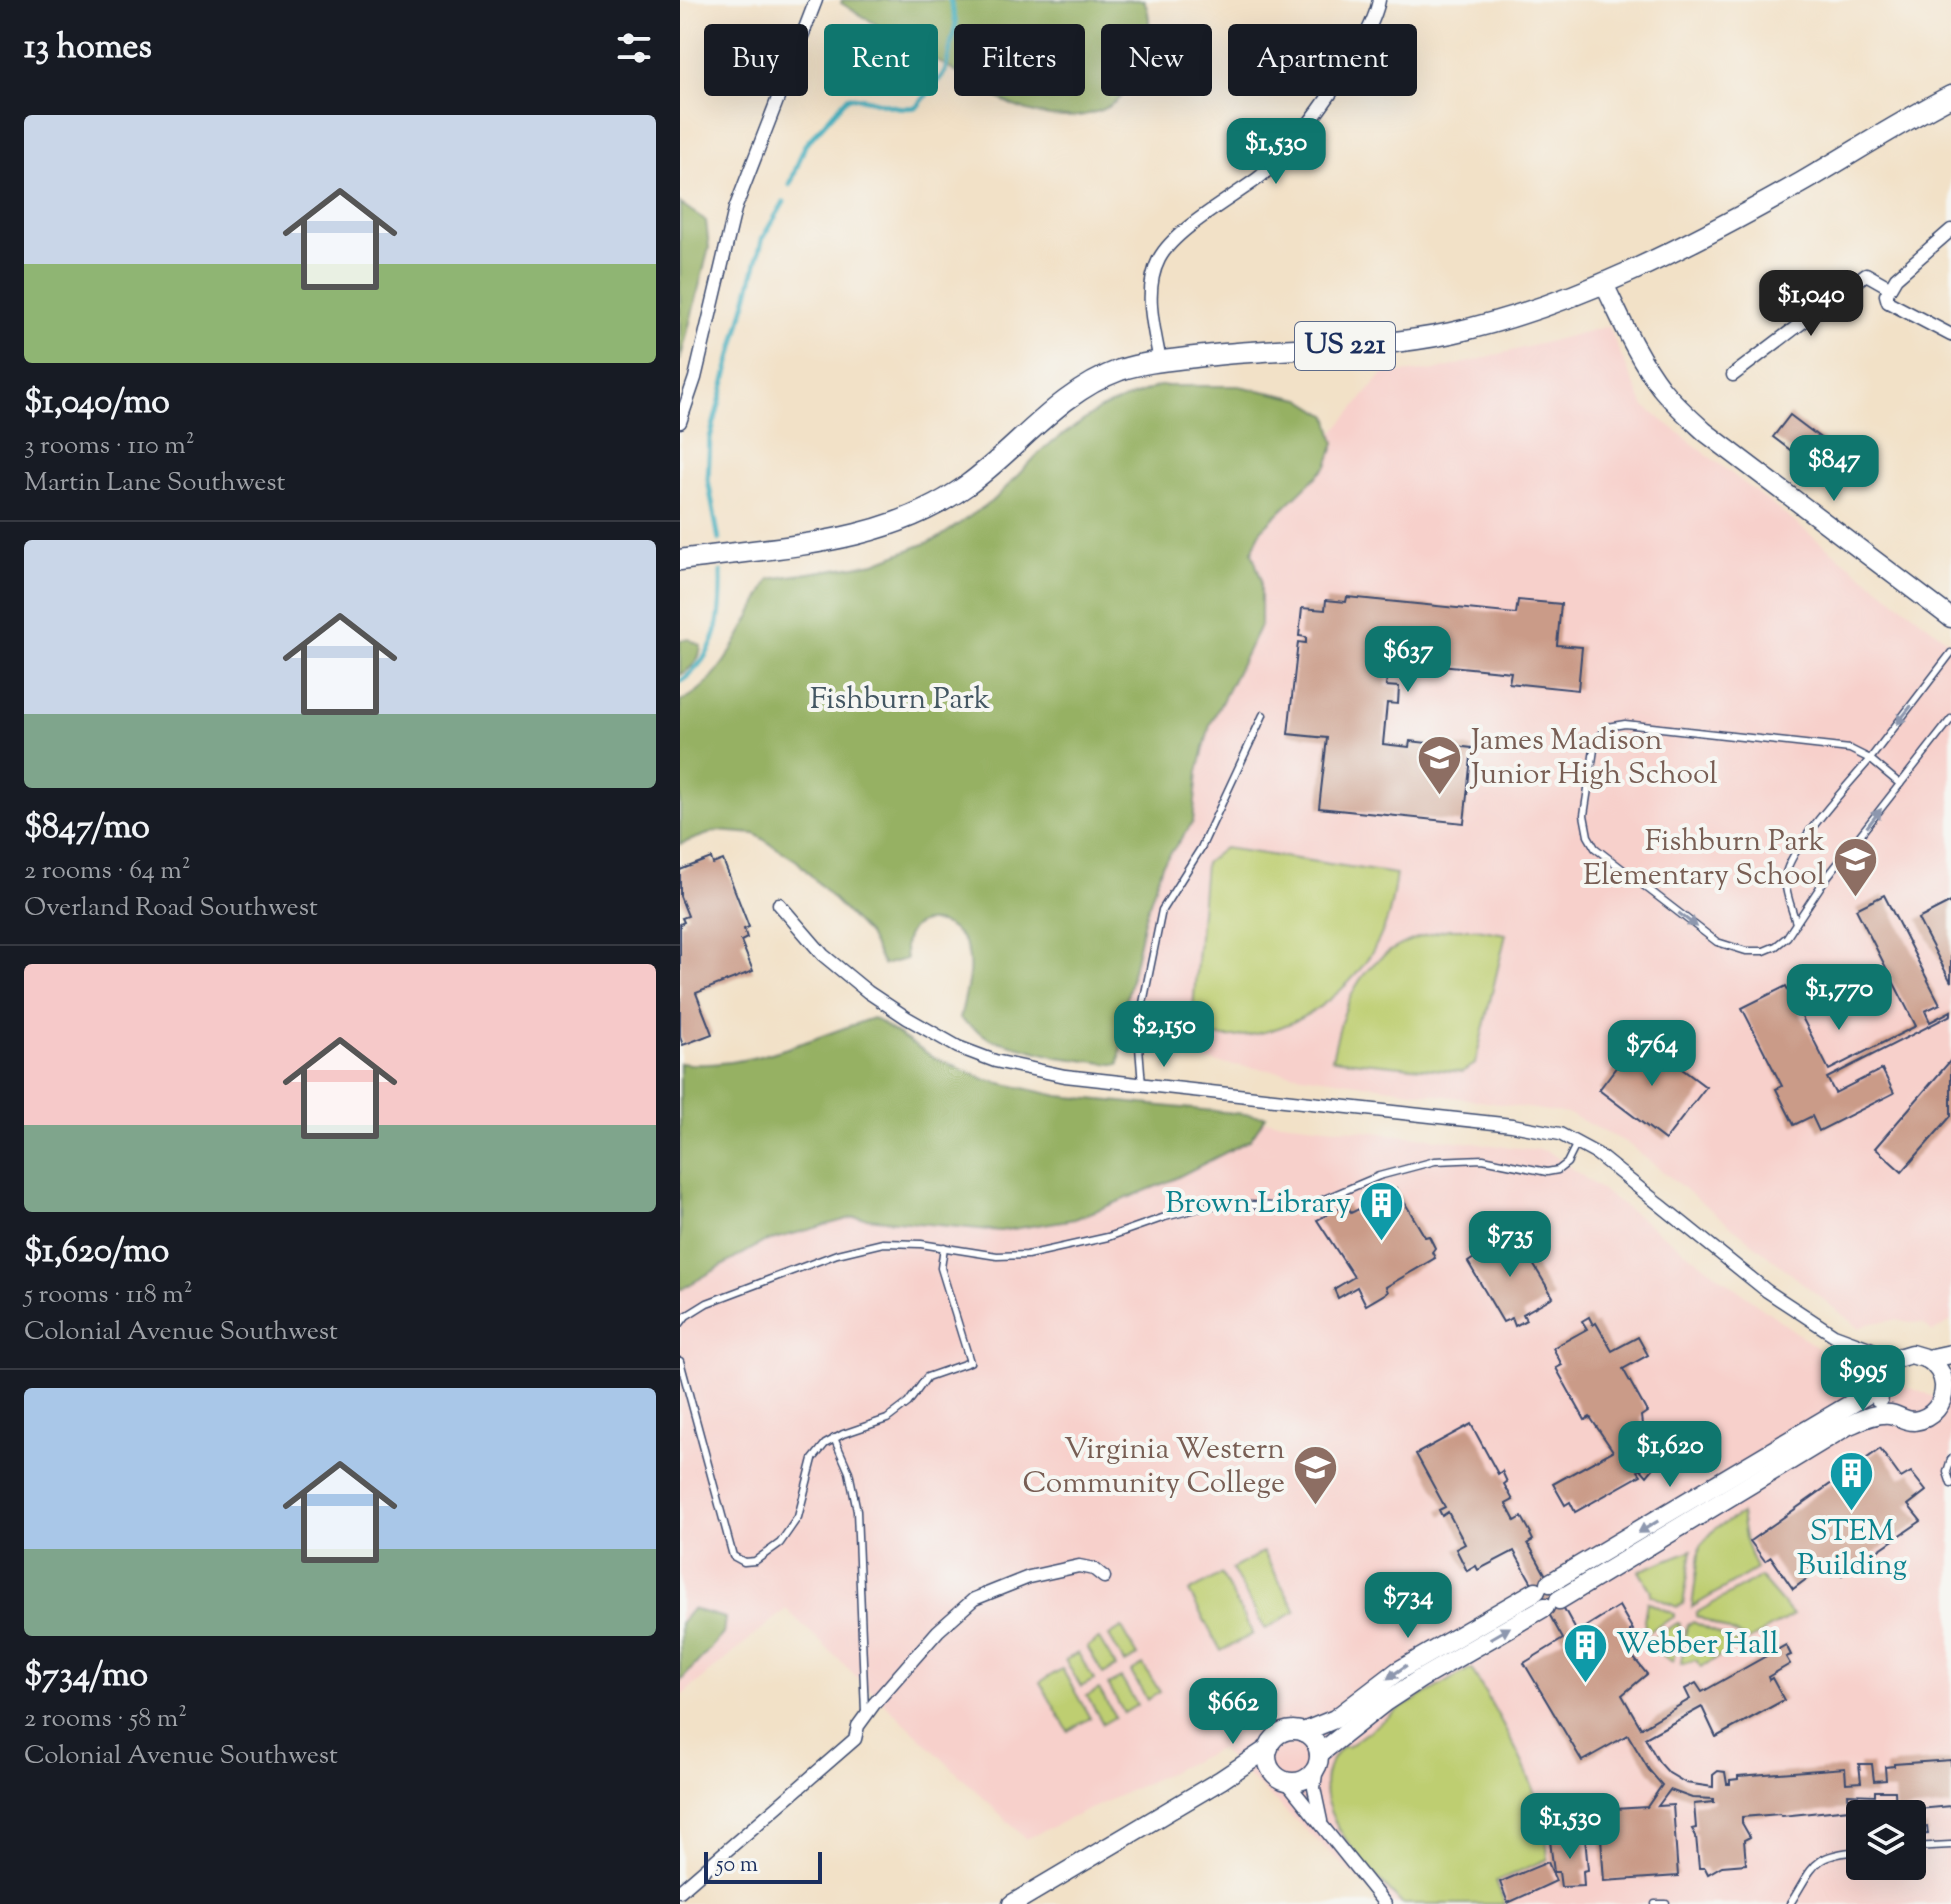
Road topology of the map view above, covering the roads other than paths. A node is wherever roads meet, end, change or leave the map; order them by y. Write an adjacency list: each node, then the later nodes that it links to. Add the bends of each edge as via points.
1 (816, 0): 10 (street, via 735,209)
2 (1379, 0): 8 (street, via 1364,42 1291,147 1175,240 1158,261 1151,306)
3 (1951, 96): 5 (main road, US 221, via 1798,184)
4 (1951, 230): 6 (street)
5 (1604, 284): 8 (main road, US 221, via 1452,333); 12 (main road, via 1639,354 1677,406)
6 (1889, 287): 7 (street, via 1888,302); 9 (street, via 1866,274)
7 (1951, 335)
8 (1160, 361): 11 (main road, US 221, via 1078,390 965,487 902,520 842,538)
9 (1733, 375)
10 (680, 422)
11 (680, 560)
12 (1951, 618)
13 (1951, 653): 16 (lane, one-way to 16)
14 (1263, 715): 20 (lane, via 1201,848 1162,910 1141,1013)
15 (1951, 719): 17 (lane)
16 (1870, 759): 17 (lane); 19 (lane, via 1786,869); 19 (lane, one-way to 19, via 1850,749 1625,724 1607,727 1595,743 1584,815 1595,848 1726,947 1764,951 1787,937)
17 (1900, 784): 19 (lane, one-way to 17)
18 (779, 904): 20 (street, via 823,955 868,992 958,1047 1034,1071)
19 (1796, 923)
20 (1142, 1085): 21 (street, via 1512,1125 1560,1134)
21 (1577, 1143): 22 (lane, via 1567,1163 1547,1172 1483,1159 1435,1161 1379,1176 1313,1204 1208,1206 1056,1250 997,1256); 24 (street, via 1767,1291)
22 (944, 1247): 23 (lane, via 883,1243 837,1254 707,1303); 32 (lane, via 941,1268 970,1362 927,1377 908,1403 887,1419)
23 (680, 1324)
24 (1834, 1335): 26 (street); 29 (street)
25 (1951, 1354): 27 (main road)
26 (1896, 1358): 27 (main road, via 1911,1354); 29 (main road, via 1883,1368)
27 (1928, 1359): 30 (main road)
28 (680, 1361): 32 (lane, via 733,1556 740,1561 755,1561 780,1543 798,1517 813,1459)
29 (1878, 1385): 31 (main road, via 1879,1399); 36 (main road, one-way to 36)
30 (1948, 1385): 31 (main road, via 1941,1403 1925,1418 1914,1421)
31 (1891, 1413): 36 (main road, via 1847,1426)
32 (834, 1438): 37 (lane, via 849,1472 857,1511)
33 (1951, 1459): 34 (lane)
34 (1951, 1484)
35 (1104, 1577): 37 (street, via 1079,1566 1029,1577 974,1599 938,1631)
36 (1548, 1595): 38 (main road, one-way to 38, via 1398,1671 1335,1719); 40 (main road, one-way to 36, via 1385,1702)
37 (865, 1716): 47 (street, via 855,1739)
38 (1303, 1732): 39 (main road, via 1285,1732); 40 (main road, via 1315,1742)
39 (1269, 1748): 41 (main road, via 1267,1756); 42 (main road)
40 (1318, 1761): 41 (main road, via 1305,1780); 43 (street, via 1314,1788)
41 (1280, 1777): 42 (main road, via 1255,1773); 43 (street)
42 (1221, 1780): 48 (main road)
43 (1322, 1824): 49 (street)
44 (1951, 1845): 45 (lane)
45 (1926, 1846)
46 (1846, 1852): 52 (lane, via 1823,1857)
47 (680, 1891)
48 (1012, 1904)
49 (1385, 1904)
50 (1655, 1904): 51 (lane)
51 (1666, 1904)
52 (1790, 1904)

